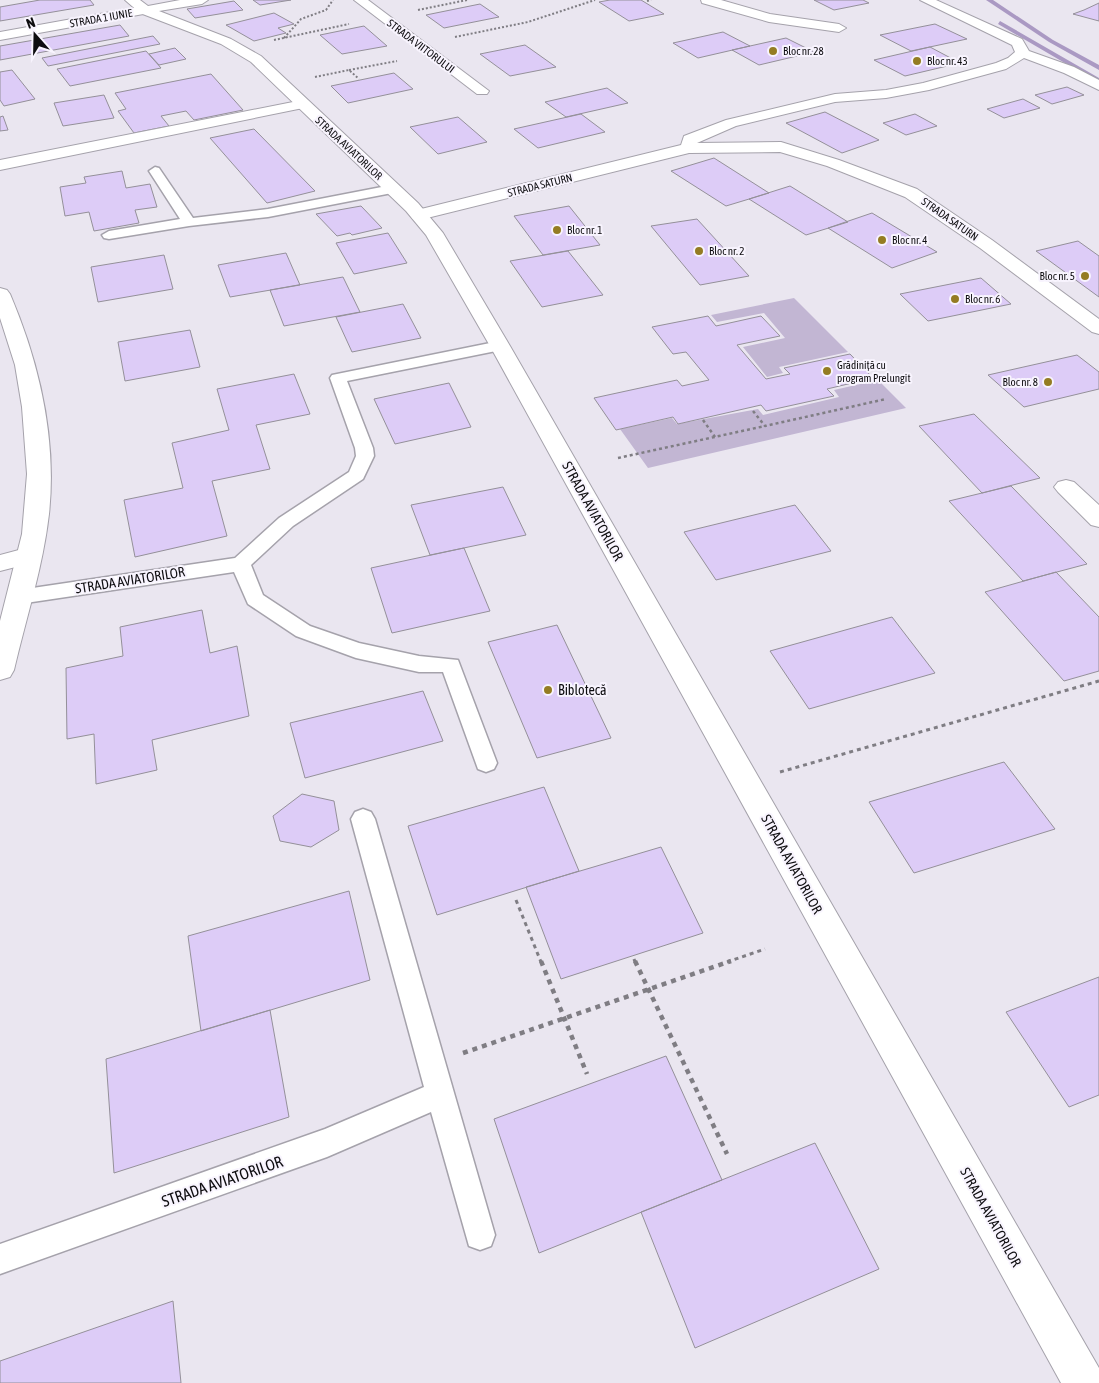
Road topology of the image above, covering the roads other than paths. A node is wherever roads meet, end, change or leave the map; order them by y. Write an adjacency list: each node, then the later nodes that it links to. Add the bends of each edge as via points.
1 (202, 0): 5 (street, STRADA 1 IUNIE)
2 (360, 0): 10 (street, STRADA VIITORULUI)
3 (707, 0): 6 (street, via 769,18)
4 (926, 0): 8 (street, via 1017,42)
5 (138, 5): 7 (street, STRADA 1 IUNIE); 11 (street, STRADA AVIATORILOR, via 246,50)
6 (839, 28)
7 (0, 36)
8 (1022, 53): 9 (street, via 1069,70); 12 (street, via 1001,66 924,87 835,98)
9 (1099, 86)
10 (482, 91)
11 (303, 104): 15 (street); 17 (street, STRADA AVIATORILOR)
12 (768, 114): 13 (street); 14 (street, via 697,135 690,139)
13 (781, 147): 14 (street, STRADA SATURN); 22 (street, STRADA SATURN, via 911,193 978,238)
14 (689, 148): 18 (street, STRADA SATURN)
15 (0, 165)
16 (155, 172): 19 (lane)
17 (392, 189): 18 (street, STRADA AVIATORILOR); 19 (lane, via 268,213)
18 (419, 215): 23 (street, STRADA AVIATORILOR, via 434,233)
19 (189, 222): 20 (lane)
20 (109, 235)
21 (0, 294): 26 (street, via 20,348 33,412 38,475 37,512)
22 (1099, 328)
23 (500, 346): 28 (lane, via 338,378 364,448 365,456 357,475 286,522); 36 (street, STRADA AVIATORILOR)
24 (1066, 487): 25 (street)
25 (1099, 519)
26 (30, 555): 27 (street); 29 (street)
27 (0, 563)
28 (241, 564): 29 (lane, STRADA AVIATORILOR); 31 (lane, via 255,598 303,631 356,650 419,664 451,665)
29 (19, 597): 30 (street)
30 (0, 670)
31 (486, 763)
32 (364, 819): 33 (lane)
33 (440, 1094): 34 (lane); 35 (lane, STRADA AVIATORILOR, via 328,1144)
34 (480, 1235)
35 (0, 1258)
36 (1084, 1383)

